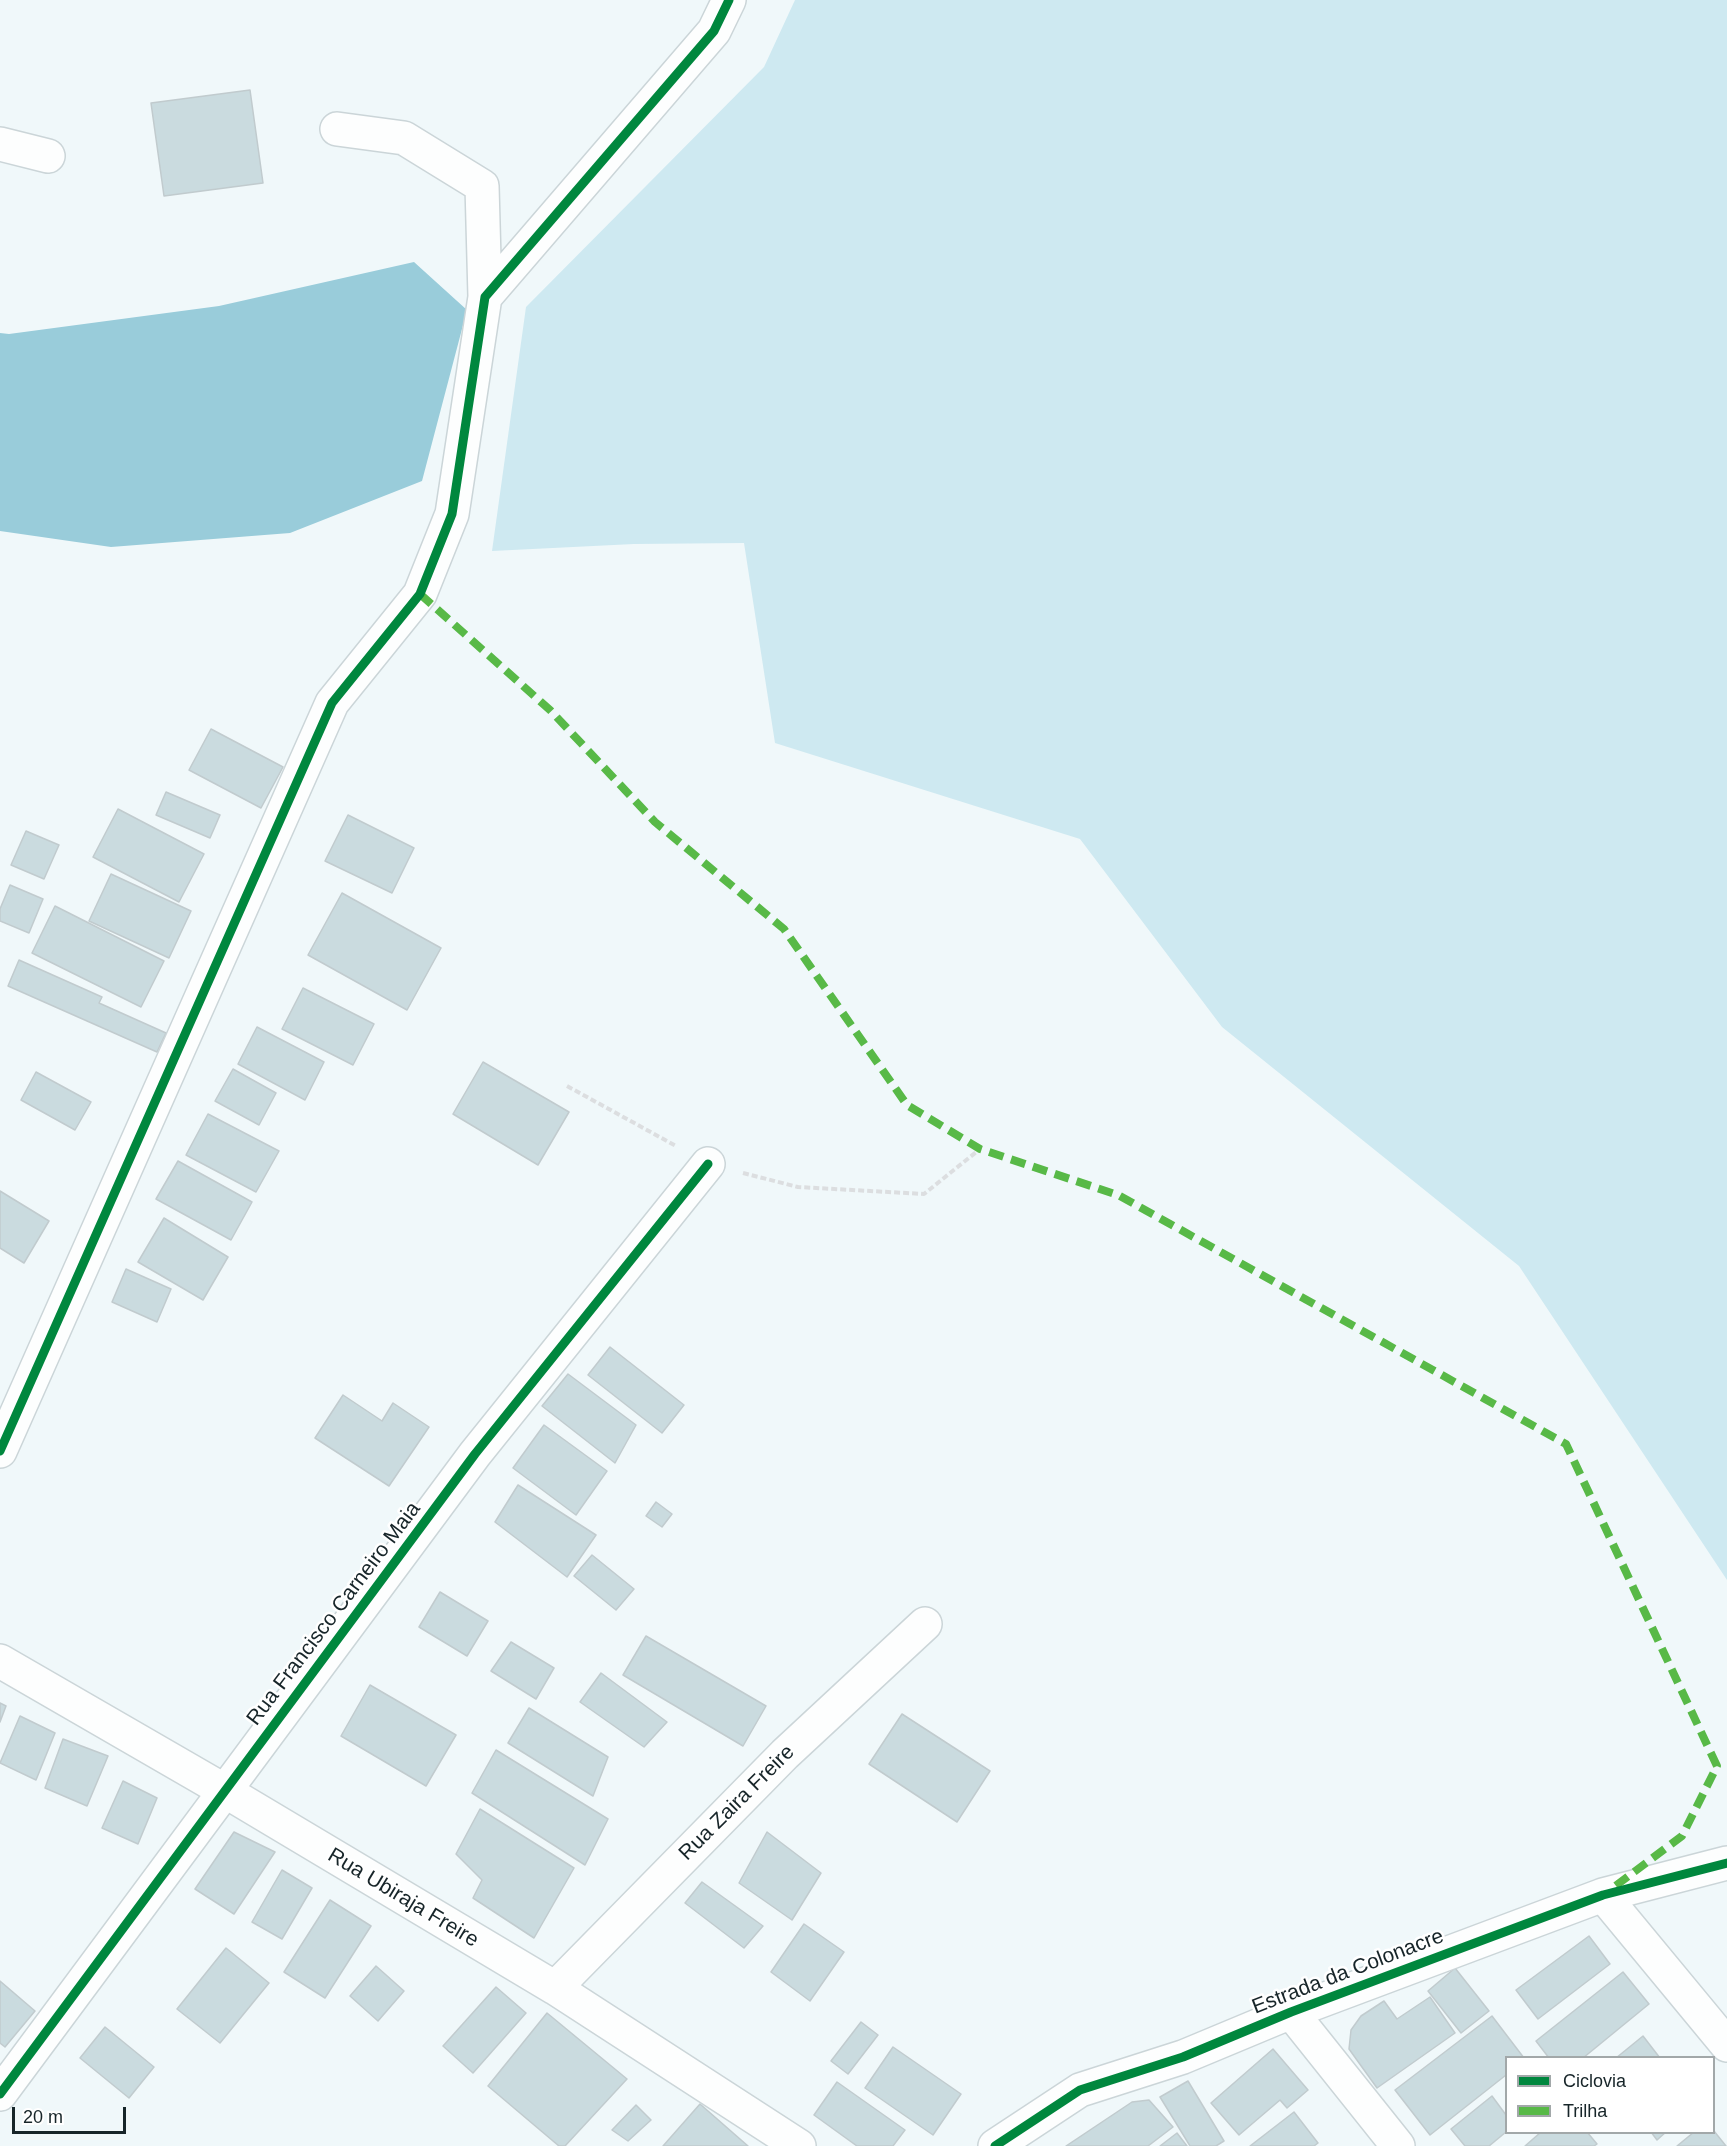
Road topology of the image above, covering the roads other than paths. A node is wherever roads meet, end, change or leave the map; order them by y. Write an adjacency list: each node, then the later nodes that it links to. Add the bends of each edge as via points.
1 (729, 0): 5 (street, via 714,31)
2 (338, 129): 5 (street, via 404,138 482,186)
3 (0, 144): 4 (street)
4 (48, 156)
5 (485, 297): 7 (street, via 452,514 420,594 332,703)
6 (708, 1164): 10 (street, Rua Francisco Carneiro Maia, via 475,1454)
7 (0, 1451)
8 (925, 1624): 13 (street, Rua Zaira Freire, via 785,1754)
9 (0, 1661): 10 (street, Rua Ubiraja Freire)
10 (225, 1791): 13 (street, Rua Ubiraja Freire); 16 (street, Rua Francisco Carneiro Maia)
11 (1727, 1863): 12 (street, Estrada da Colonacre)
12 (1603, 1895): 14 (street, Estrada da Colonacre); 15 (street)
13 (555, 1988): 17 (street, Rua Ubiraja Freire)
14 (1291, 2012): 18 (street, Estrada da Colonacre, via 1183,2057 1080,2090); 19 (street)
15 (1727, 2045)
16 (0, 2094)
17 (799, 2146)
18 (995, 2146)
19 (1398, 2146)

